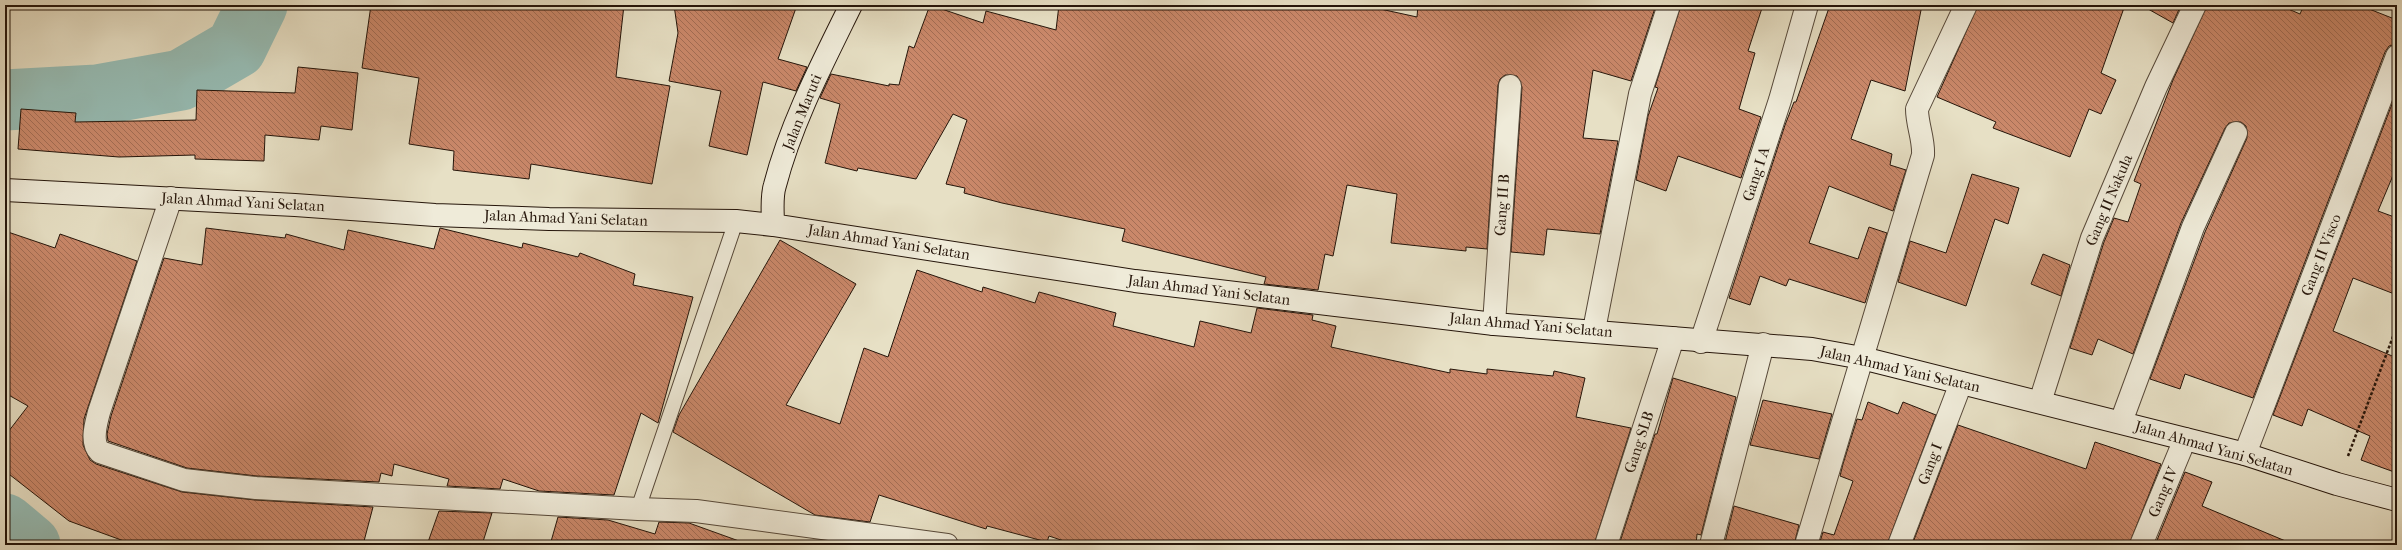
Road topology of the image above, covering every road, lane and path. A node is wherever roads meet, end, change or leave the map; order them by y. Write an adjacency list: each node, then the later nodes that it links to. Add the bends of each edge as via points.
1 (851, 5): 12 (street, Jalan Maruti, via 811,86 781,165 774,186)
2 (1669, 5): 15 (street, via 1640,94)
3 (1807, 5): 17 (street, Gang I A, via 1780,100)
4 (1966, 5): 19 (street, via 1917,110 1917,122 1924,144 1923,155)
5 (2195, 5): 21 (street, Gang II Nakula, via 2156,87 2092,238)
6 (2397, 56): 24 (street, Gang II Visco)
7 (1510, 86): 13 (street, Gang II B)
8 (2236, 133): 22 (street, via 2193,227)
9 (5, 190): 10 (street, Jalan Ahmad Yani Selatan)
10 (171, 198): 11 (street, Jalan Ahmad Yani Selatan, via 434,215); 27 (street, via 99,412 94,438 96,448 100,452 117,460 191,481 256,488)
11 (736, 222): 12 (street, Jalan Ahmad Yani Selatan); 27 (lane)
12 (773, 225): 13 (street, Jalan Ahmad Yani Selatan, via 1135,281)
13 (1494, 324): 15 (street, Jalan Ahmad Yani Selatan)
14 (2397, 326): 25 (path)
15 (1594, 330): 16 (street, Jalan Ahmad Yani Selatan)
16 (1673, 338): 17 (street, Jalan Ahmad Yani Selatan); 29 (street, Gang SLB)
17 (1701, 342): 18 (street, Jalan Ahmad Yani Selatan)
18 (1763, 344): 19 (street, Jalan Ahmad Yani Selatan); 30 (street)
19 (1862, 358): 20 (street, Jalan Ahmad Yani Selatan); 31 (street)
20 (1961, 383): 21 (street, Jalan Ahmad Yani Selatan); 32 (street, Gang I)
21 (2040, 402): 22 (street, Jalan Ahmad Yani Selatan)
22 (2120, 422): 23 (street, Jalan Ahmad Yani Selatan)
23 (2185, 439): 24 (street, Jalan Ahmad Yani Selatan); 33 (street, Gang IV)
24 (2245, 454): 25 (street, Jalan Ahmad Yani Selatan)
25 (2337, 484): 26 (street, Jalan Ahmad Yani Selatan)
26 (2397, 500)
27 (638, 509): 28 (street, via 696,511)
28 (947, 545)
29 (1606, 545)
30 (1711, 545)
31 (1806, 545)
32 (1899, 545)
33 (2141, 545)

